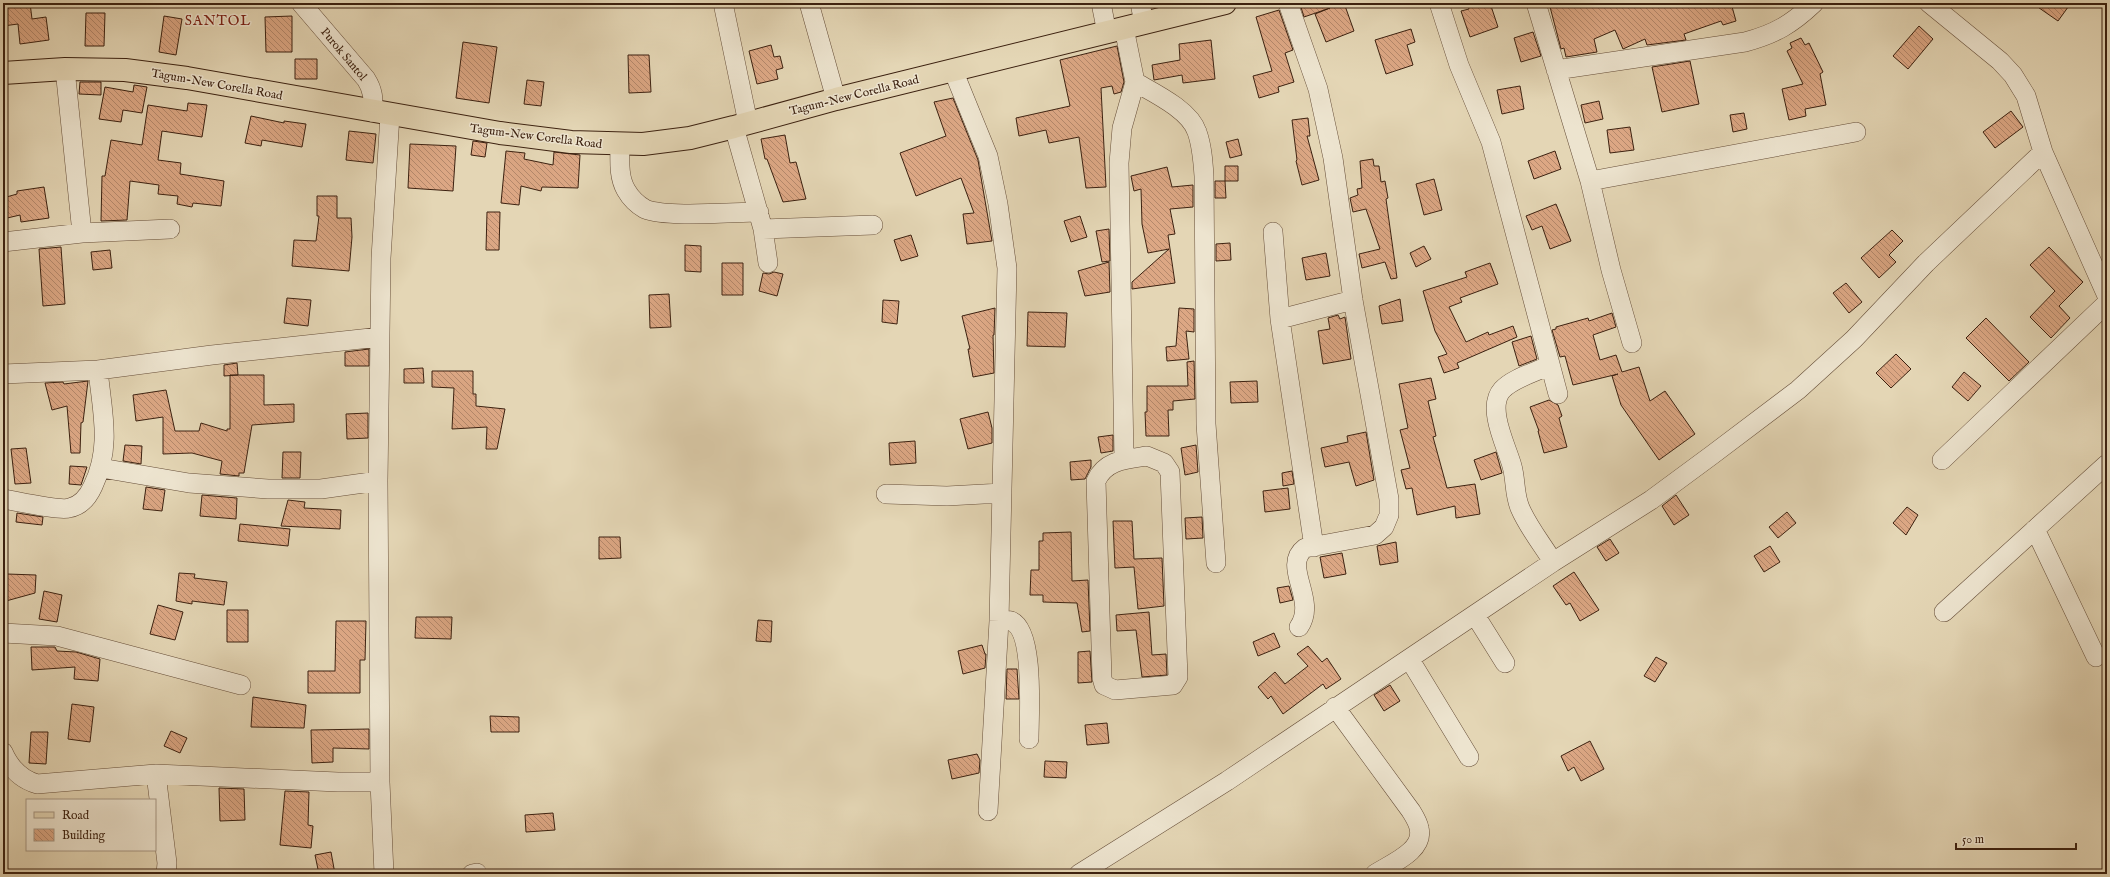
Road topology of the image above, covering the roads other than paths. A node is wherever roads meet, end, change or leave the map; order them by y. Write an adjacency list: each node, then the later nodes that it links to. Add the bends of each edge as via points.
1 (300, 3): 18 (street, Purok Santol, via 366,79)
2 (723, 3): 19 (street)
3 (809, 3): 17 (street)
4 (1101, 3): 11 (street)
5 (1225, 3): 11 (main road, Tagum-New Corella Road)
6 (1288, 3): 32 (street, via 1318,89 1332,158)
7 (1439, 3): 37 (street, via 1459,65 1491,142)
8 (1536, 3): 14 (street)
9 (1814, 3): 14 (street, via 1789,25 1768,36 1745,42)
10 (1929, 3): 22 (street, via 2000,61 2013,75 2026,96)
11 (1129, 22): 13 (main road, Tagum-New Corella Road); 16 (street)
12 (65, 69): 15 (main road, Tagum-New Corella Road); 18 (main road, Tagum-New Corella Road, via 94,68 153,73); 27 (street)
13 (953, 70): 17 (main road, Tagum-New Corella Road); 46 (street, via 988,156 1007,268)
14 (1556, 70): 23 (street)
15 (3, 73)
16 (1135, 82): 41 (street, via 1122,128 1119,163); 52 (street, via 1170,103 1188,118 1197,130 1201,148 1204,176 1206,424)
17 (836, 99): 19 (main road, Tagum-New Corella Road)
18 (381, 113): 21 (main road, Tagum-New Corella Road, via 538,138); 35 (street, Purok Santol)
19 (741, 125): 21 (main road, Tagum-New Corella Road, via 667,142); 24 (street)
20 (1856, 132): 23 (street)
21 (620, 145): 24 (street, via 621,175 626,190 643,208 650,211)
22 (2043, 152): 31 (street); 51 (street, via 1926,263 1854,339 1798,390 1651,500)
23 (1590, 181): 36 (street, via 1611,270)
24 (761, 221): 25 (street); 30 (street)
25 (873, 225)
26 (170, 229): 27 (street)
27 (82, 232): 29 (street)
28 (1273, 232): 34 (street)
29 (3, 242)
30 (768, 263)
31 (2107, 296)
32 (1353, 300): 34 (street); 50 (street, via 1389,498 1389,515 1384,527 1375,535)
33 (2107, 303): 42 (street)
34 (1280, 319): 50 (street)
35 (380, 337): 38 (street); 45 (street, Purok Santol)
36 (1632, 343)
37 (1550, 365): 40 (street); 51 (street, via 1502,391 1497,403 1497,420 1512,466 1520,508)
38 (98, 370): 39 (street); 44 (street, via 105,444)
39 (3, 374)
40 (1558, 394)
41 (1124, 459): 41 (street, via 1100,471 1096,488 1102,678 1104,685 1115,690 1173,685 1178,677 1170,472 1164,463 1147,456)
42 (1942, 460)
43 (2107, 464): 49 (street)
44 (101, 468): 45 (street, via 189,483 268,489 321,489); 48 (street, via 90,492 82,502 67,509)
45 (378, 481): 67 (street, Purok Santol)
46 (1002, 493): 47 (street, via 948,496); 55 (street)
47 (886, 494)
48 (3, 499)
49 (2035, 529): 53 (street); 58 (street)
50 (1314, 547): 56 (street, via 1305,548 1296,560 1305,607 1304,619)
51 (1553, 562): 54 (street)
52 (1216, 563)
53 (1944, 612)
54 (1475, 615): 59 (street); 60 (street)
55 (999, 621): 63 (street, via 1011,621 1018,626 1024,636 1028,654); 68 (street)
56 (1299, 627)
57 (3, 633): 61 (street, via 57,636)
58 (2096, 658)
59 (1410, 660): 62 (street); 65 (street)
60 (1505, 663)
61 (241, 685)
62 (1335, 707): 71 (street, via 1227,781); 72 (street, via 1411,811 1419,827 1420,836 1416,845)
63 (1029, 738)
64 (3, 752): 66 (street, via 18,775 37,784)
65 (1469, 757)
66 (156, 774): 67 (street); 69 (street)
67 (380, 782): 70 (street, Purok Santol)
68 (988, 811)
69 (166, 874)
70 (384, 874)
71 (1079, 874)
72 (1374, 874)

